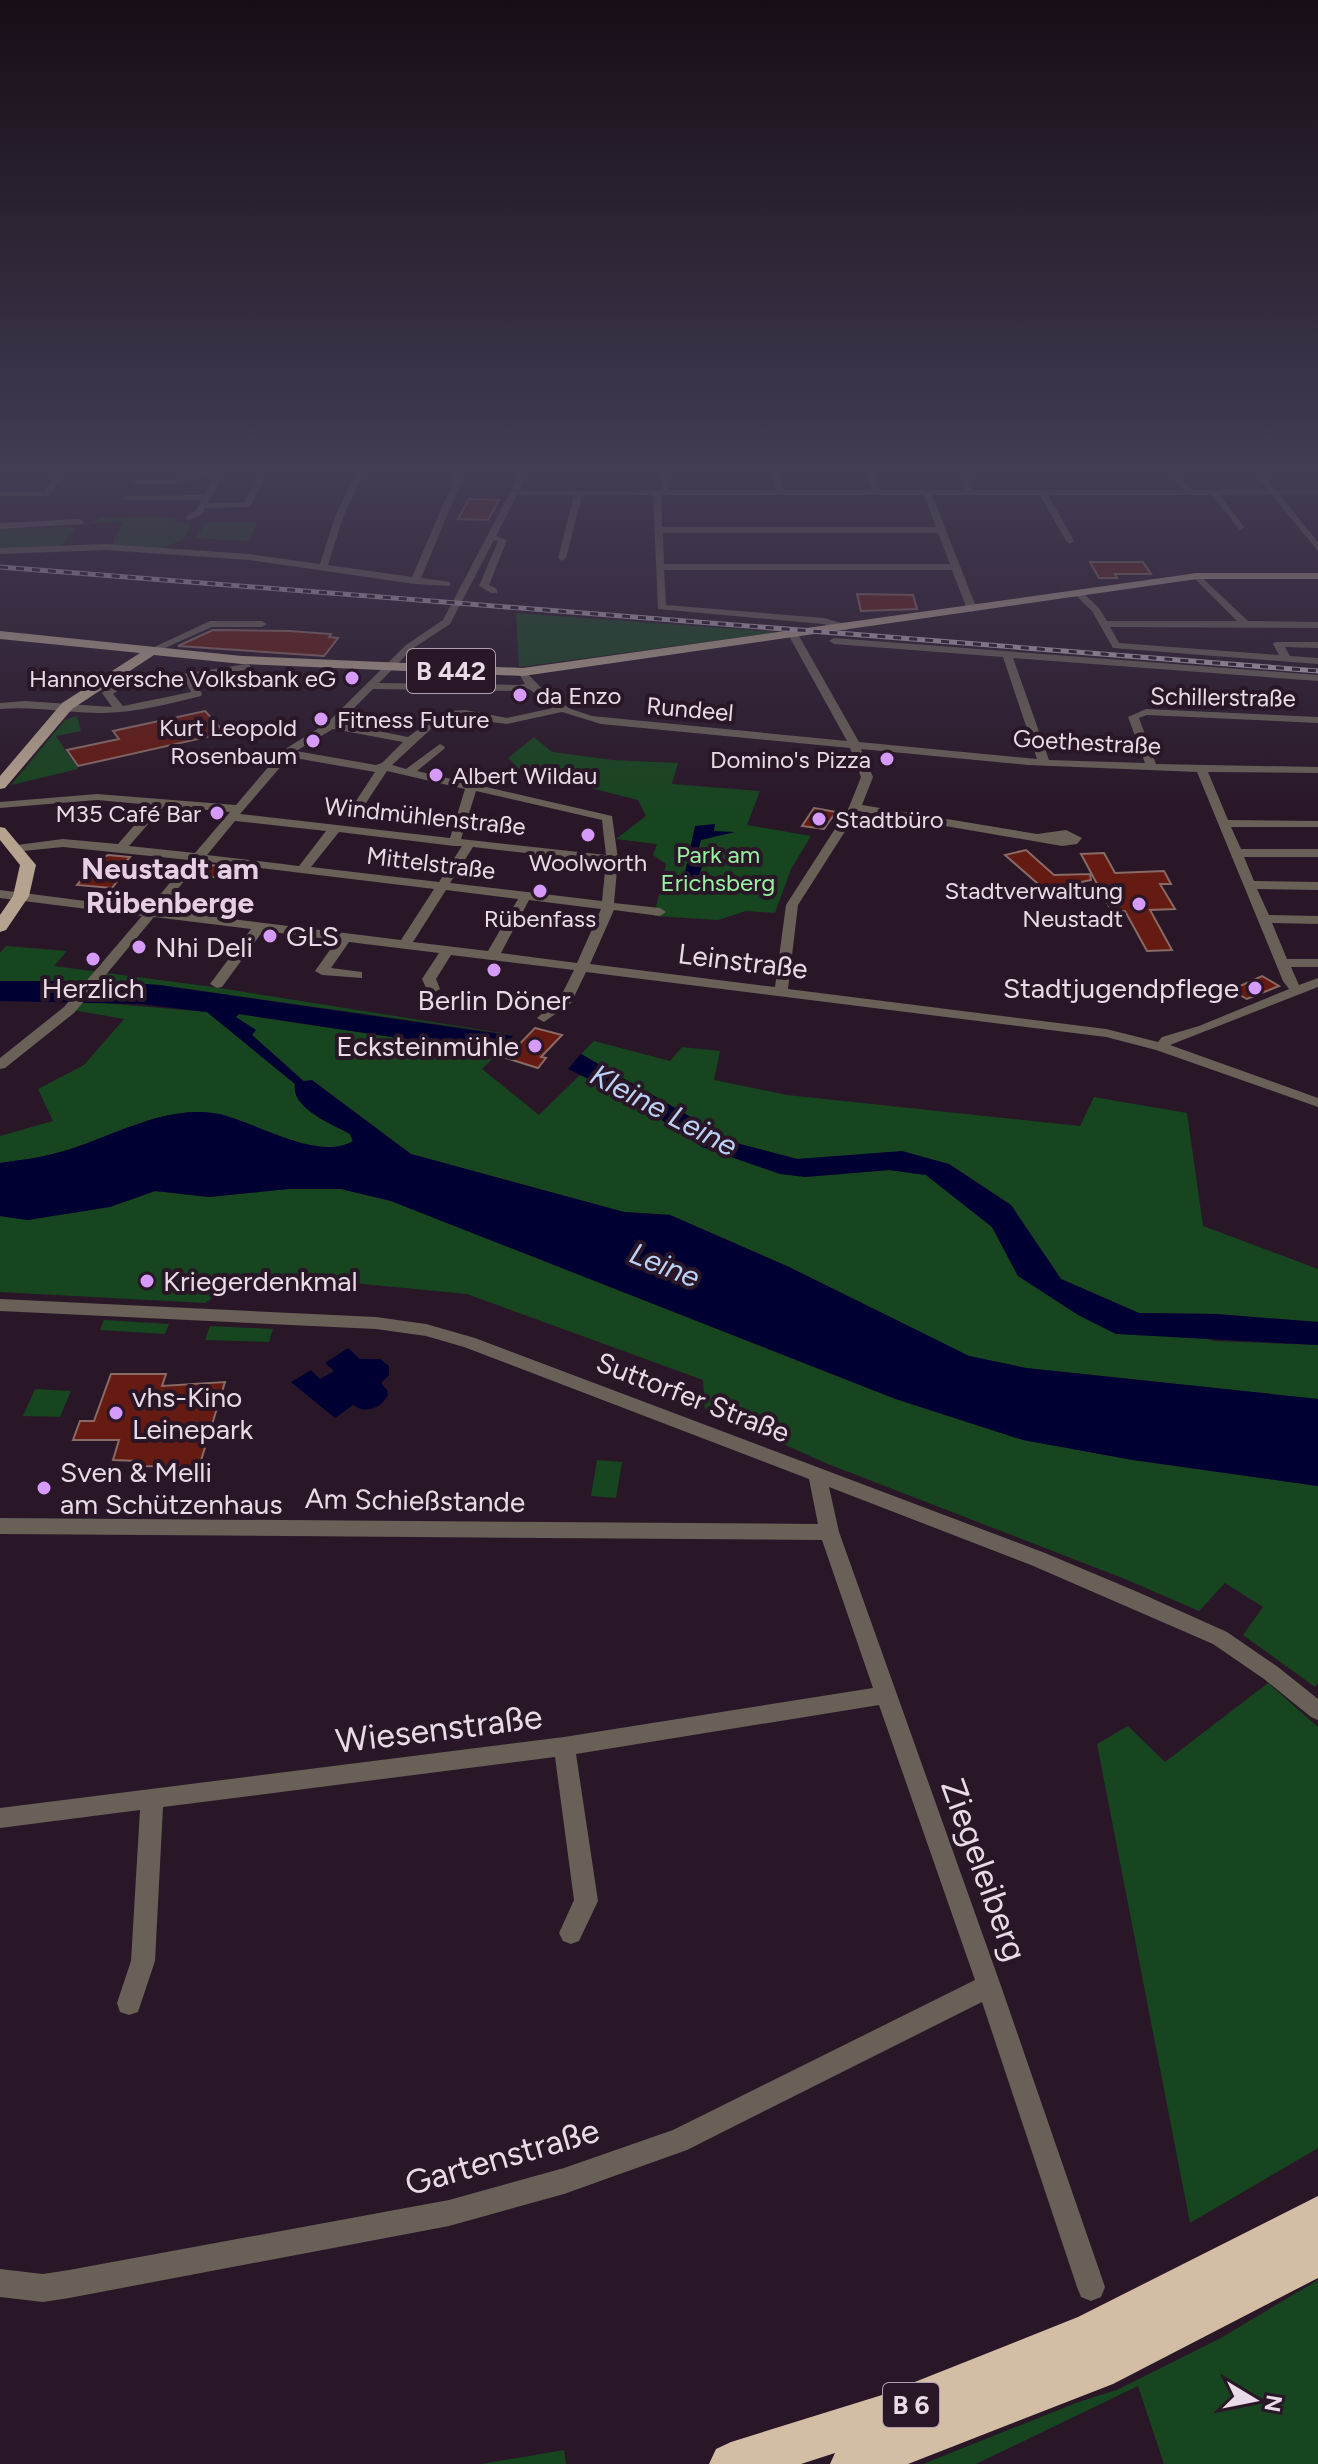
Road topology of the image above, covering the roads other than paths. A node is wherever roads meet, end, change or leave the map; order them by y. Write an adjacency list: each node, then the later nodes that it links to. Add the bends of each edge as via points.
1 (436, 583): 8 (street)
2 (468, 583): 26 (street, via 452,616)
3 (485, 583): 9 (street)
4 (660, 583): 16 (street, via 661,607)
5 (962, 583): 11 (street)
6 (1148, 583): 10 (main road, B 442)
7 (1204, 583): 14 (street)
8 (447, 584)
9 (494, 591)
10 (1078, 593): 11 (main road, B 442); 13 (street)
11 (972, 609): 16 (main road, B 442)
12 (262, 624): 21 (street, via 214,623)
13 (1105, 624): 14 (street); 23 (street, via 1116,646)
14 (1245, 624): 15 (street)
15 (1318, 625)
16 (845, 627): 18 (main road, B 442)
17 (0, 635): 21 (main road, B 442)
18 (794, 636): 27 (main road, B 442); 39 (street)
19 (834, 641): 22 (street)
20 (1318, 645): 23 (street, via 1278,644)
21 (153, 650): 26 (main road, B 442); 33 (main road)
22 (1008, 654): 29 (street); 42 (street)
23 (1286, 658): 24 (street)
24 (1318, 661)
25 (246, 667): 28 (street)
26 (387, 668): 27 (main road, B 442); 31 (street)
27 (523, 672): 30 (street, Rundeel)
28 (188, 676): 34 (street, via 197,694); 34 (street, via 109,690)
29 (1318, 678)
30 (533, 685): 31 (street); 35 (street, Rundeel)
31 (372, 686): 37 (street)
32 (0, 706): 33 (street)
33 (67, 706): 34 (street); 48 (main road)
34 (119, 708)
35 (562, 709): 38 (street, via 506,722 464,713 446,715); 39 (street, Rundeel, via 601,721)
36 (1318, 720): 43 (street, Schillerstraße, via 1146,712 1133,717)
37 (331, 725): 38 (street); 41 (street)
38 (413, 741): 44 (street)
39 (854, 744): 42 (street, Goethestraße); 53 (street, via 867,777)
40 (440, 747): 47 (street)
41 (286, 753): 44 (street); 54 (street)
42 (1044, 762): 43 (street, Goethestraße)
43 (1152, 767): 45 (street, Goethestraße)
44 (380, 768): 47 (street); 51 (street)
45 (1201, 769): 46 (street, Goethestraße); 55 (street)
46 (1318, 770)
47 (409, 772): 49 (street)
48 (0, 785)
49 (472, 786): 60 (street); 67 (street, via 605,816)
50 (161, 802): 52 (street, Windmühlenstraße, via 97,797); 54 (street, Windmühlenstraße); 62 (street)
51 (360, 804)
52 (0, 805)
53 (855, 807): 59 (street); 94 (street, via 792,905)
54 (235, 813): 57 (street, Windmühlenstraße); 66 (street)
55 (1225, 823): 56 (street); 64 (street)
56 (1318, 824)
57 (337, 828): 60 (street, Windmühlenstraße); 68 (street)
58 (2, 833): 63 (main road)
59 (1040, 837)
60 (454, 842): 61 (street, Windmühlenstraße)
61 (470, 843): 67 (street, Windmühlenstraße); 71 (street)
62 (121, 848): 63 (street, Mittelstraße, via 63,843); 66 (street, Mittelstraße)
63 (17, 849): 73 (main road, via 28,865)
64 (1236, 853): 65 (street); 69 (street)
65 (1318, 853)
66 (198, 857): 68 (street, Mittelstraße); 76 (street)
67 (612, 859): 75 (street)
68 (302, 870): 71 (street, Mittelstraße)
69 (1249, 885): 70 (street); 78 (street)
70 (1318, 886)
71 (443, 887): 74 (street, Mittelstraße); 83 (street)
72 (0, 894): 73 (street, Leinstraße)
73 (21, 896): 76 (street, Leinstraße); 81 (main road)
74 (525, 897): 75 (street, Mittelstraße); 85 (street)
75 (607, 906): 77 (street, Mittelstraße); 88 (street)
76 (151, 912): 80 (street, Leinstraße); 99 (street, via 74,1004)
77 (660, 912)
78 (1264, 919): 79 (street); 86 (street)
79 (1318, 920)
80 (260, 926): 82 (street, Leinstraße); 91 (street)
81 (0, 927)
82 (346, 937): 83 (street, Leinstraße); 89 (street, via 322,971)
83 (405, 944): 84 (street, Leinstraße)
84 (448, 950): 85 (street, Leinstraße); 92 (street, via 429,979)
85 (493, 955): 88 (street, Leinstraße)
86 (1283, 963): 87 (street); 93 (street)
87 (1318, 963)
88 (582, 967): 94 (street, Leinstraße); 95 (street, via 566,1000)
89 (357, 975)
90 (1318, 982): 93 (street)
91 (217, 984)
92 (433, 989)
93 (1297, 991): 96 (street)
94 (781, 992): 97 (street, Leinstraße, via 1082,1029)
95 (544, 1018)
96 (1204, 1029): 97 (street, via 1167,1040); 98 (street)
97 (1161, 1047): 98 (street, Leinstraße)
98 (1190, 1057): 100 (street, Leinstraße)
99 (0, 1065)
100 (1318, 1103)
101 (0, 1305): 102 (street, Suttorfer Straße, via 376,1323 426,1330)
102 (817, 1475): 104 (street, Ziegeleiberg); 106 (street, Suttorfer Straße, via 1038,1559 1199,1628 1271,1673)
103 (0, 1526): 104 (street, Am Schießstande)
104 (829, 1532): 105 (street, Ziegeleiberg)
105 (885, 1695): 107 (street, Wiesenstraße); 111 (street, Ziegeleiberg)
106 (1318, 1711)
107 (564, 1746): 108 (street, Wiesenstraße); 110 (street, via 586,1901)
108 (152, 1798): 109 (street, Wiesenstraße); 112 (street, via 143,1961)
109 (0, 1818)
110 (571, 1933)
111 (989, 1986): 115 (street, Gartenstraße, via 678,2141 564,2181 449,2213 84,2282 43,2288); 116 (street, Ziegeleiberg)
112 (129, 2003)
113 (1318, 2216): 117 (highway, B 6)
114 (1318, 2256): 117 (highway, B 6)
115 (0, 2283)
116 (1091, 2287)
117 (1131, 2334): 118 (highway, B 6)
118 (1092, 2352): 119 (highway, B 6); 120 (highway, B 6)
119 (731, 2464)
120 (852, 2464)

